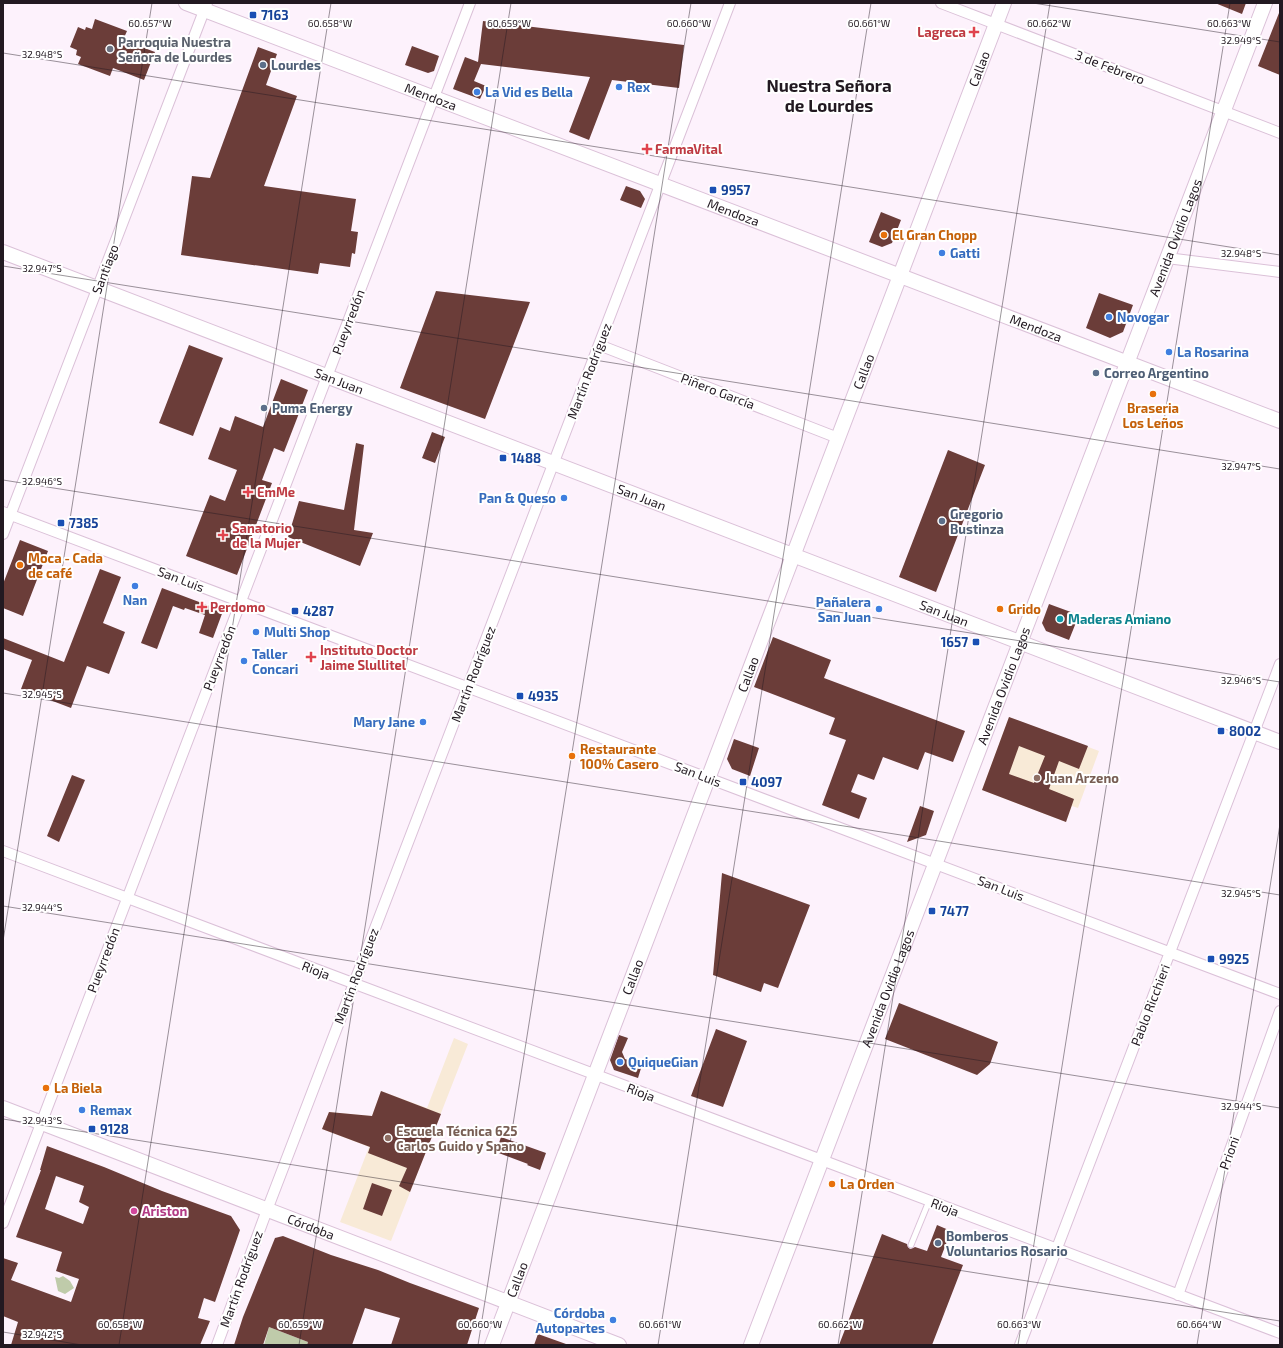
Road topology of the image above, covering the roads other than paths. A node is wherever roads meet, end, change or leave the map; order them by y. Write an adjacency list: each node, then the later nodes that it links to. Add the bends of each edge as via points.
1 (186, 3): 7 (main road, Mendoza)
2 (470, 3): 9 (street, Pueyrredón)
3 (730, 3): 12 (street, Martín Rodríguez)
4 (941, 3): 8 (street, 3 de Febrero)
5 (1004, 3): 8 (main road, Callao)
6 (1265, 3): 10 (main road, Avenida Ovidio Lagos)
7 (206, 6): 9 (main road, Mendoza); 17 (street, Santiago)
8 (996, 24): 10 (street, 3 de Febrero); 16 (main road, Callao)
9 (434, 98): 12 (main road, Mendoza); 20 (street, Pueyrredón)
10 (1224, 110): 11 (street, 3 de Febrero); 14 (main road, Avenida Ovidio Lagos)
11 (1280, 133)
12 (661, 185): 16 (main road, Mendoza); 18 (street, Martín Rodríguez)
13 (3, 252): 17 (main road, San Juan)
14 (1167, 258): 15 (street); 19 (main road, Avenida Ovidio Lagos)
15 (1280, 272)
16 (900, 276): 19 (main road, Mendoza); 22 (main road, Callao)
17 (98, 288): 20 (main road, San Juan); 24 (street, Santiago)
18 (599, 345): 22 (street, Piñero García); 23 (street, Martín Rodríguez)
19 (1127, 363): 21 (main road, Mendoza); 28 (main road, Avenida Ovidio Lagos)
20 (327, 377): 23 (main road, San Juan); 27 (street, Pueyrredón)
21 (1280, 421)
22 (838, 438): 26 (main road, Callao)
23 (553, 464): 26 (main road, San Juan); 30 (street, Martín Rodríguez)
24 (7, 513): 25 (street, Santiago); 27 (street, San Luis)
25 (3, 534)
26 (793, 555): 28 (main road, San Juan); 33 (main road, Callao)
27 (241, 602): 30 (street, San Luis); 36 (street, Pueyrredón)
28 (1020, 642): 31 (main road, San Juan); 35 (main road, Avenida Ovidio Lagos)
29 (1280, 664): 31 (street, Pablo Ricchieri)
30 (467, 687): 33 (street, San Luis); 38 (street, Martín Rodríguez)
31 (1254, 732): 32 (main road, San Juan); 37 (street, Pablo Ricchieri)
32 (1280, 742)
33 (708, 778): 35 (street, San Luis); 41 (main road, Callao)
34 (3, 851): 36 (street, Rioja)
35 (935, 863): 37 (street, San Luis); 44 (main road, Avenida Ovidio Lagos)
36 (127, 898): 38 (street, Rioja); 43 (street, Pueyrredón)
37 (1170, 952): 39 (street, San Luis); 49 (street, Pablo Ricchieri)
38 (353, 984): 41 (street, Rioja); 46 (street, Martín Rodríguez)
39 (1280, 994)
40 (1280, 1012): 50 (street, Prioni)
41 (595, 1075): 44 (street, Rioja); 51 (main road, Callao)
42 (3, 1108): 43 (main road, Córdoba)
43 (41, 1123): 46 (main road, Córdoba); 47 (street, Pueyrredón)
44 (821, 1160): 45 (street, Rioja); 56 (main road, Avenida Ovidio Lagos)
45 (929, 1201): 48 (lane); 49 (street, Rioja)
46 (267, 1210): 51 (main road, Córdoba); 53 (street, Martín Rodríguez)
47 (3, 1223)
48 (911, 1245)
49 (1056, 1249): 50 (street, Rioja); 57 (street, Pablo Ricchieri)
50 (1178, 1295): 52 (street, Rioja)
51 (508, 1302): 54 (main road, Callao); 55 (main road, Córdoba)
52 (1280, 1333)
53 (217, 1345)
54 (492, 1345)
55 (619, 1345)
56 (751, 1345)
57 (1020, 1345)

